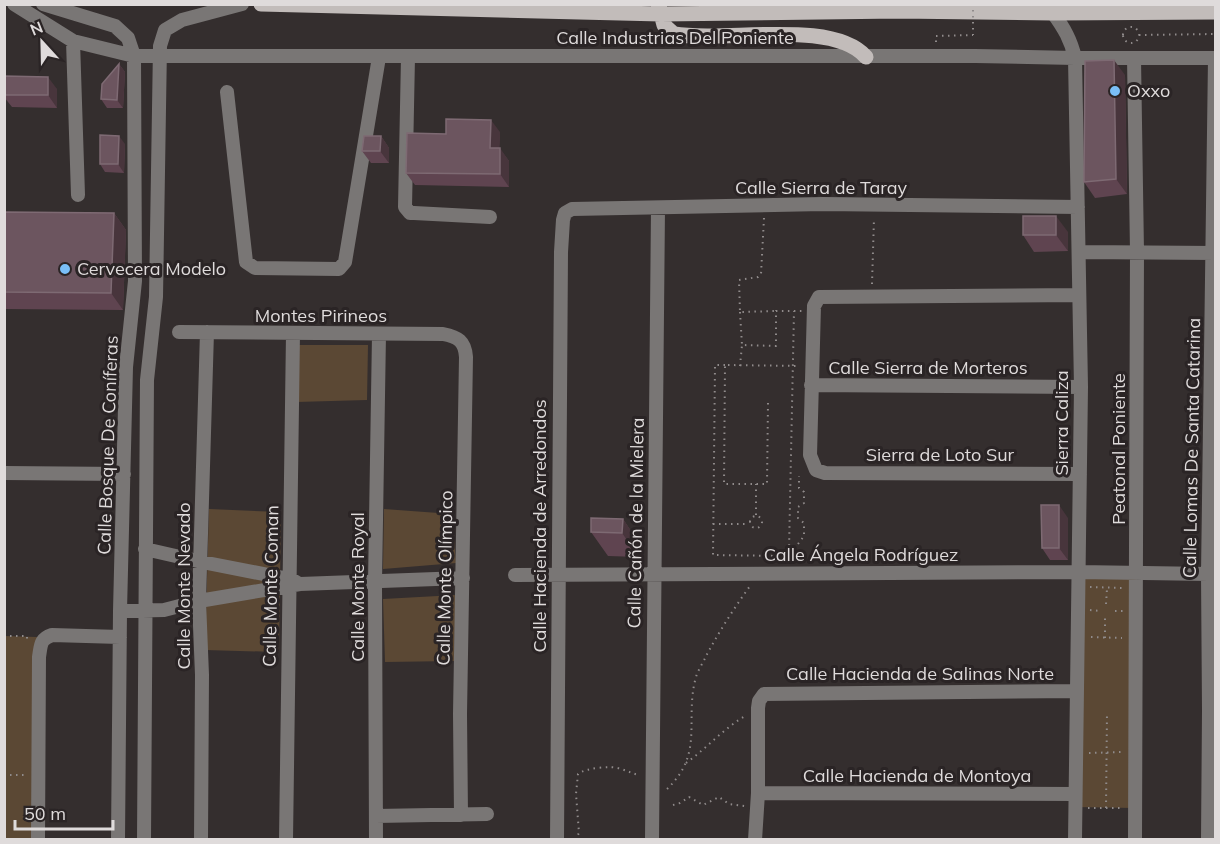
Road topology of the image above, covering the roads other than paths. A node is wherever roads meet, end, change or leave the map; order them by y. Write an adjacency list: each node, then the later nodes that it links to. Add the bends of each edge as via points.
1 (14, 4): 9 (street, Calle Industrias Del Poniente)
2 (44, 4): 10 (street, Calle Bosque De Coníferas, via 115,26 128,38)
3 (242, 4): 11 (street, Calle Bosque De Coníferas, via 172,24 165,30)
4 (261, 4): 6 (main road)
5 (892, 8): 6 (main road); 8 (main road)
6 (660, 9): 14 (main road, via 666,28 674,34 826,38 854,45)
7 (1215, 12): 8 (main road)
8 (1053, 13): 15 (street, Sierra Caliza, via 1064,27)
9 (73, 41): 10 (street, Calle Industrias Del Poniente); 19 (street)
10 (134, 56): 11 (street, Calle Industrias Del Poniente); 36 (street, Calle Bosque De Coníferas, via 135,281 126,367)
11 (159, 56): 12 (street, Calle Industrias Del Poniente); 39 (street, Calle Bosque De Coníferas, via 156,297 147,380)
12 (379, 57): 13 (street, Calle Industrias Del Poniente); 18 (street, via 345,262 339,269 255,267 246,262)
13 (408, 57): 14 (street, Calle Industrias Del Poniente); 23 (street, via 405,207 414,213)
14 (866, 57): 15 (street, Calle Industrias Del Poniente)
15 (1075, 58): 16 (street, Calle Industrias Del Poniente); 20 (street, Sierra Caliza)
16 (1134, 58): 17 (street, Calle Industrias Del Poniente); 25 (street, Peatonal Poniente)
17 (1215, 58): 26 (street, Calle Lomas De Santa Catarina)
18 (227, 92)
19 (78, 195)
20 (1078, 207): 21 (street, Calle Sierra de Taray); 24 (street, Sierra Caliza)
21 (658, 208): 22 (street, Calle Sierra de Taray, via 572,209); 42 (street, Calle Cañón de la Mielera)
22 (565, 213): 45 (street, Calle Hacienda de Arredondos, via 561,252)
23 (490, 217)
24 (1079, 252): 25 (street); 27 (street, Sierra Caliza)
25 (1137, 252): 26 (street); 41 (street, Peatonal Poniente)
26 (1214, 254): 38 (street, Calle Lomas De Santa Catarina)
27 (1079, 295): 33 (street, via 819,297 814,311); 34 (street, Sierra Caliza)
28 (179, 332): 29 (street, Montes Pirineos)
29 (207, 333): 30 (street, Montes Pirineos); 40 (street, Calle Monte Nevado)
30 (292, 333): 31 (street, Montes Pirineos); 48 (street, Calle Monte Coman)
31 (379, 334): 32 (street, Montes Pirineos, via 443,334); 49 (street, Calle Monte Royal)
32 (462, 341): 46 (street, Calle Monte Olímpico, via 466,357)
33 (811, 385): 34 (street, Calle Sierra de Morteros); 37 (street, Sierra de Loto Sur, via 810,455 816,470 825,473)
34 (1081, 387): 37 (street, Sierra Caliza)
35 (4, 473): 36 (street)
36 (124, 474): 52 (street, Calle Bosque De Coníferas)
37 (1080, 474): 47 (street, Sierra Caliza)
38 (1213, 491): 43 (street, Calle Lomas De Santa Catarina)
39 (146, 549): 40 (street); 51 (street, Calle Bosque De Coníferas)
40 (202, 562): 48 (street); 50 (street, Calle Monte Nevado)
41 (1136, 573): 43 (street, Calle Ángela Rodríguez); 47 (street, Calle Ángela Rodríguez); 71 (street, Peatonal Poniente)
42 (653, 574): 45 (street, Calle Ángela Rodríguez); 47 (street, Calle Ángela Rodríguez); 68 (street, Calle Cañón de la Mielera)
43 (1208, 574): 55 (street, Calle Lomas De Santa Catarina)
44 (515, 575): 45 (street, Calle Ángela Rodríguez)
45 (558, 575): 67 (street, Calle Hacienda de Arredondos)
46 (463, 578): 49 (street); 59 (street, Calle Monte Olímpico)
47 (1078, 579): 54 (street, Sierra Caliza)
48 (293, 583): 49 (street); 50 (street); 65 (street, Calle Monte Coman)
49 (375, 583): 60 (street, Calle Monte Royal)
50 (199, 602): 51 (street); 64 (street, Calle Monte Nevado)
51 (146, 611): 52 (street); 63 (street, Calle Bosque De Coníferas)
52 (120, 612): 53 (street, Calle Bosque De Coníferas)
53 (120, 637): 61 (street, via 52,636 43,640 39,657); 62 (street, Calle Bosque De Coníferas)
54 (1077, 691): 56 (street, Calle Hacienda de Salinas Norte, via 764,694 758,708); 57 (street, Sierra Caliza)
55 (1212, 711): 72 (street, Calle Lomas De Santa Catarina)
56 (758, 800): 57 (street, Calle Hacienda de Montoya); 69 (street)
57 (1076, 801): 70 (street, Sierra Caliza)
58 (487, 814): 59 (street)
59 (461, 815): 60 (street)
60 (376, 816): 66 (street, Calle Monte Royal)
61 (38, 840)
62 (118, 840)
63 (144, 840)
64 (201, 840)
65 (286, 840)
66 (376, 840)
67 (557, 840)
68 (652, 840)
69 (755, 840)
70 (1075, 840)
71 (1135, 840)
72 (1208, 840)

